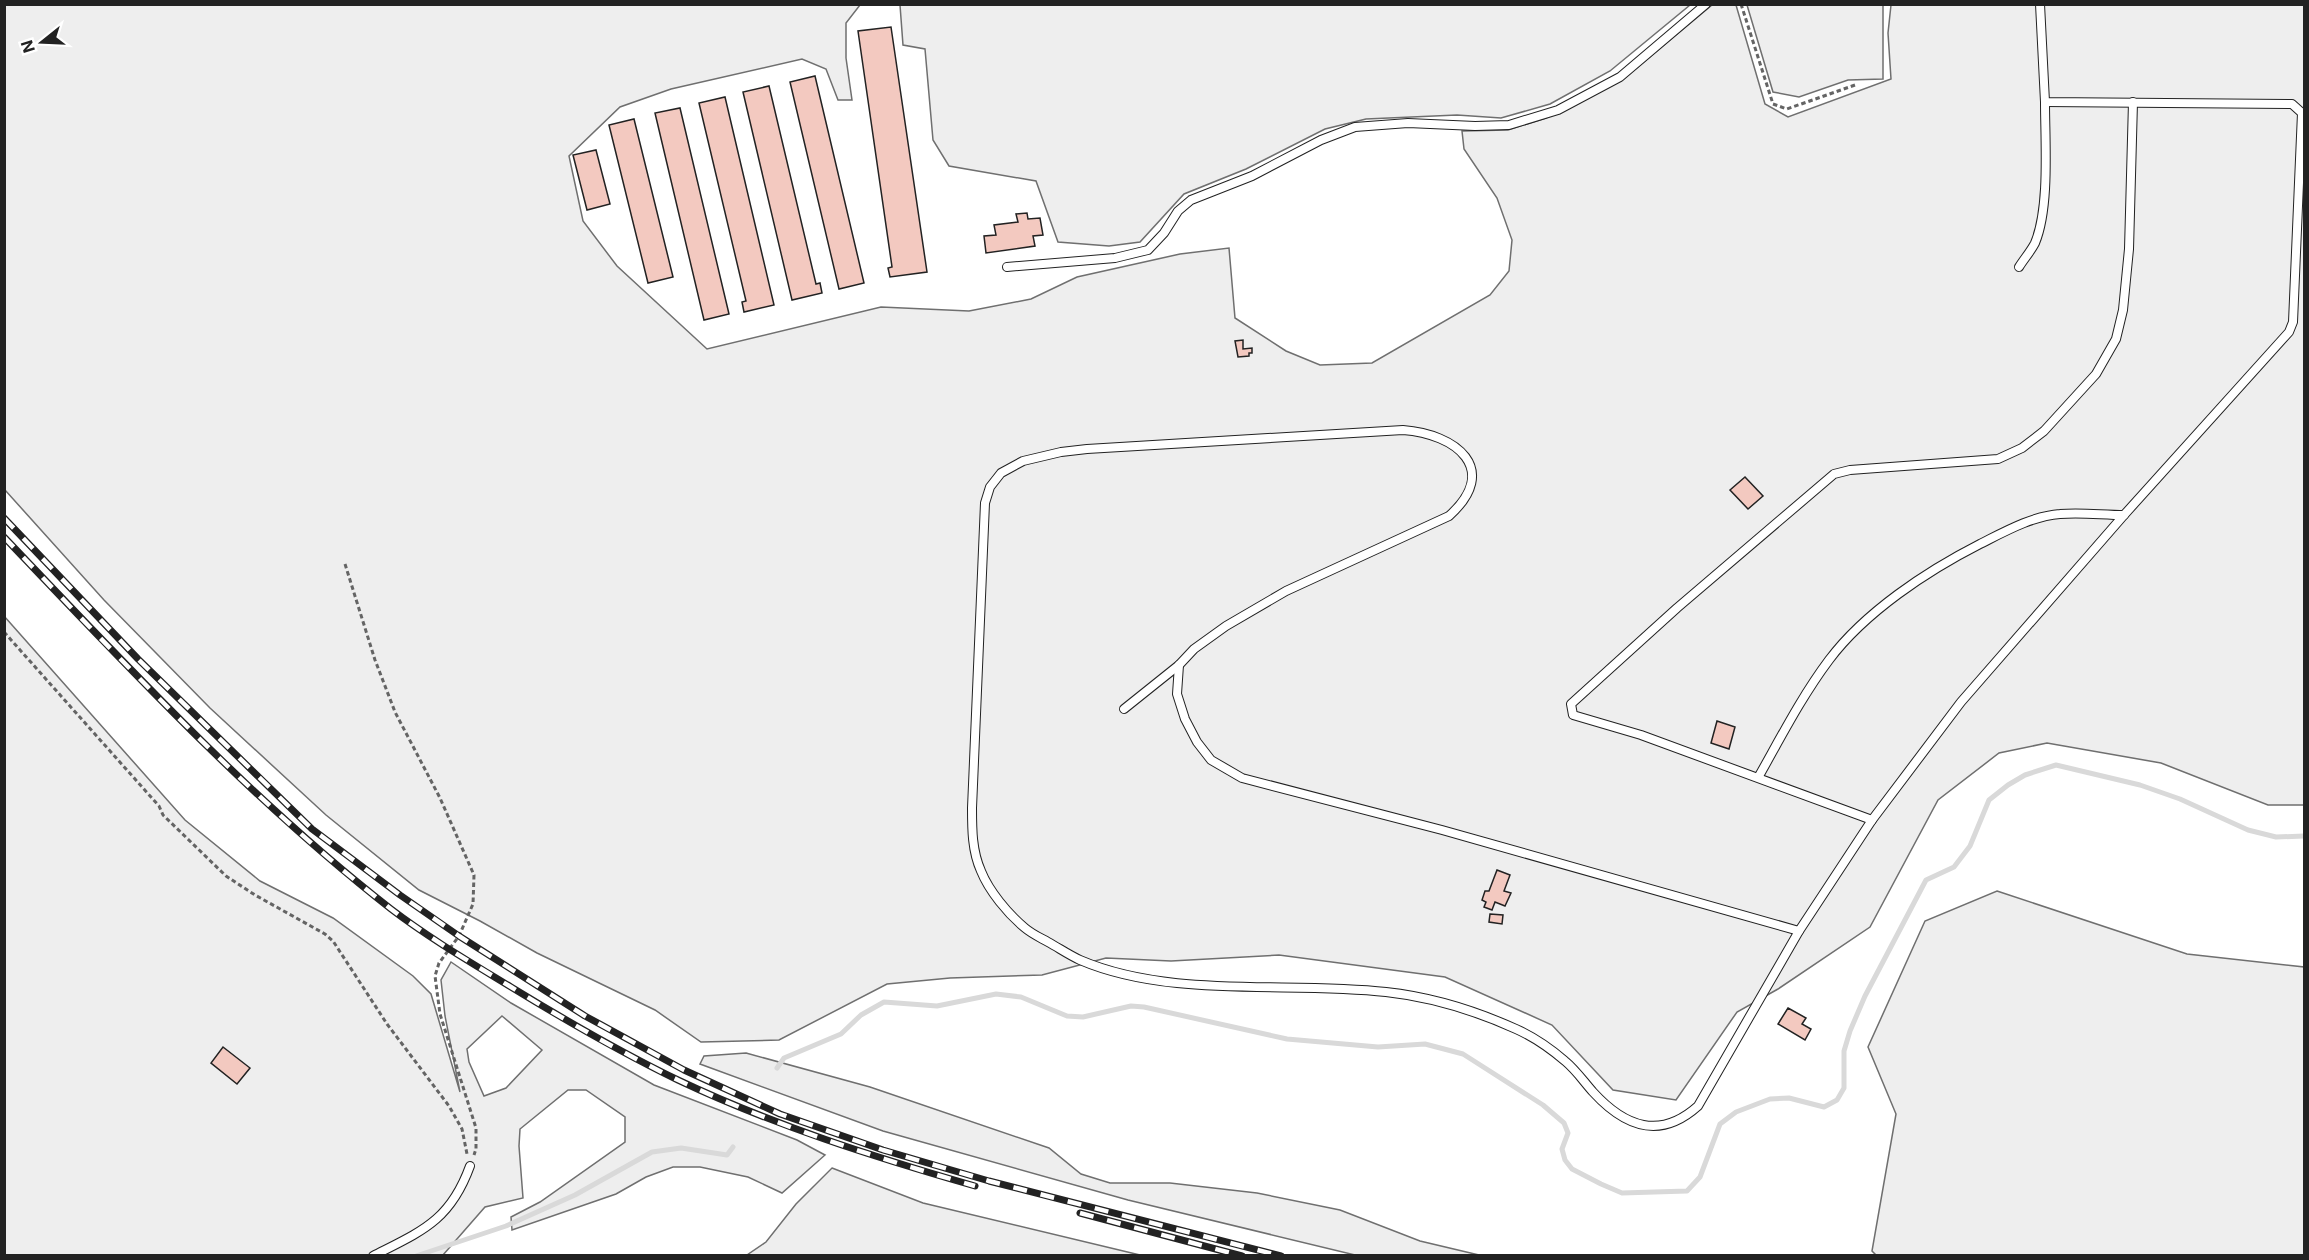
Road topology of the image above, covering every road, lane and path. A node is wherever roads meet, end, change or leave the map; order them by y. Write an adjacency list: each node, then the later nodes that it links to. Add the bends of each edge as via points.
1 (1706, 4): 7 (lane, via 1620,77 1558,110 1509,125 1408,123 1355,127 1191,200 1148,250 1115,258)
2 (1741, 4): 4 (path, via 1773,104 1787,109)
3 (2040, 4): 5 (lane)
4 (1855, 85)
5 (2045, 102): 6 (lane); 8 (lane, via 2042,213 2034,244)
6 (2133, 102): 9 (lane, via 2292,104 2302,113 2293,322 2289,332); 14 (lane, via 2129,249 2116,339 2096,374 2044,431 2022,448 1998,459 1834,474 1571,704 1573,715)
7 (1007, 267)
8 (2019, 267)
9 (2124, 515): 14 (lane, via 2059,514 2028,521 1920,578 1858,628 1830,658); 15 (lane, via 1961,702)
10 (345, 564): 17 (path, via 395,712 474,875 473,904 435,976 440,1014 476,1128 476,1149)
11 (4, 632): 17 (path, via 164,815 226,876 333,941 387,1024 449,1106 462,1129)
12 (1179, 665): 13 (lane); 16 (lane, via 1177,694 1197,742 1211,760 1242,778); 16 (lane, via 1226,626 1286,591 1441,520 1456,509 1473,482 1472,468 1464,453 1434,435 1403,430 1087,449 1023,461 1001,473 990,487 985,503 972,808 973,842 981,871 999,900 1025,928 1079,960 1116,973 1177,983 1385,992 1437,1000 1488,1016 1530,1035 1567,1062 1613,1110 1649,1127 1684,1119 1698,1106)
13 (1124, 709)
14 (1758, 776): 15 (lane)
15 (1872, 820): 16 (lane)
16 (1799, 931)
17 (470, 1166): 18 (lane, via 463,1186 442,1216)
18 (373, 1256)

